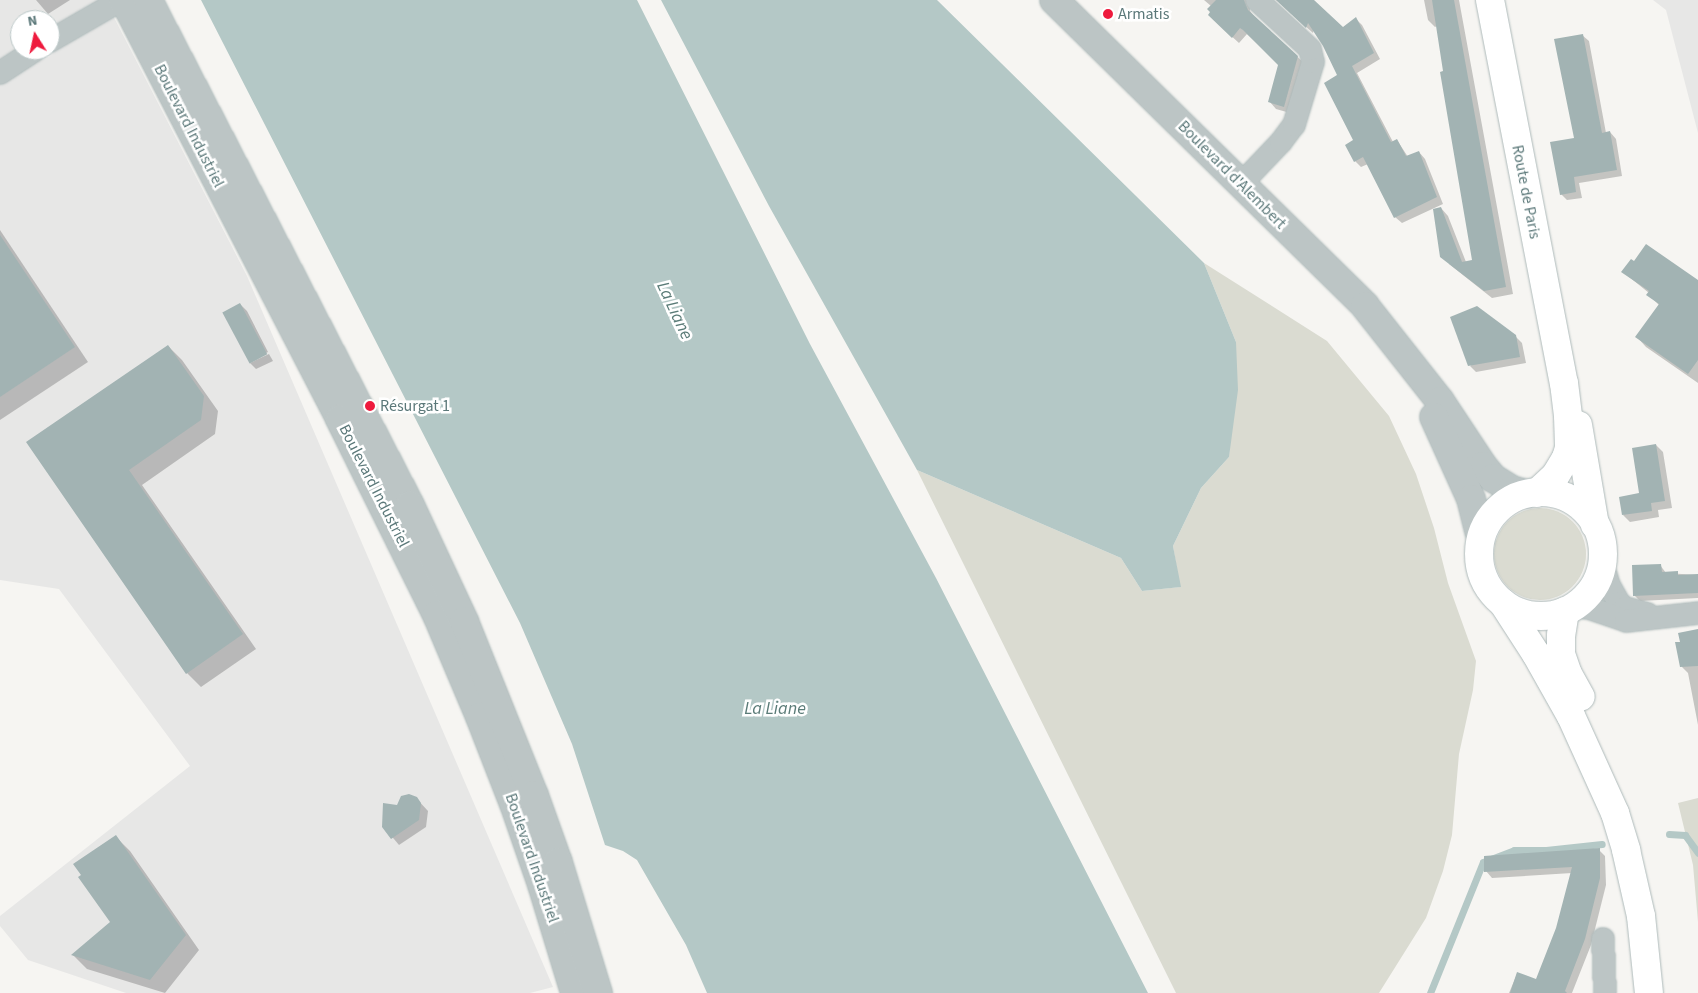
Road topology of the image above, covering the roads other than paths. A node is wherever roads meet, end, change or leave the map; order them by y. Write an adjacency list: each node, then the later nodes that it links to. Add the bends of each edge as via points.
1 (123, 0): 6 (street); 21 (street, Boulevard Industriel, via 340,419 437,615 514,804)
2 (148, 0): 22 (street, Boulevard Industriel, via 410,505 457,605 534,795)
3 (1054, 0): 9 (street, Boulevard d'Alembert)
4 (1258, 0): 9 (street, via 1310,49 1313,62 1294,125)
5 (1490, 0): 11 (main road, Route de Paris)
6 (60, 35)
7 (20, 60): 8 (street)
8 (0, 73)
9 (1241, 184): 10 (street, Boulevard d'Alembert, via 1365,306)
10 (1405, 355): 12 (street, Boulevard d'Alembert, via 1440,400 1487,472 1498,483); 14 (street, Boulevard d'Alembert, via 1465,486)
11 (1564, 383): 12 (main road, Route de Paris, via 1568,454 1556,476); 13 (main road, Route de Paris, via 1584,450)
12 (1532, 493): 13 (main road, via 1554,494 1568,499 1586,512); 14 (main road, via 1511,500 1498,510)
13 (1595, 525): 15 (main road, via 1601,542)
14 (1481, 539): 16 (main road, via 1481,572)
15 (1602, 561): 17 (main road, via 1592,589); 19 (street, via 1612,592 1625,608)
16 (1503, 603): 17 (main road, via 1530,615 1550,615); 24 (main road, via 1571,716 1612,806 1638,900 1646,947)
17 (1569, 609): 19 (street, via 1589,608 1626,621); 25 (main road, via 1561,647 1565,666 1620,777 1647,856 1661,928)
18 (1698, 613): 19 (street)
19 (1666, 616)
20 (1603, 939): 23 (street)
21 (575, 993)
22 (598, 993)
23 (1605, 993)
24 (1648, 993)
25 (1667, 993)

